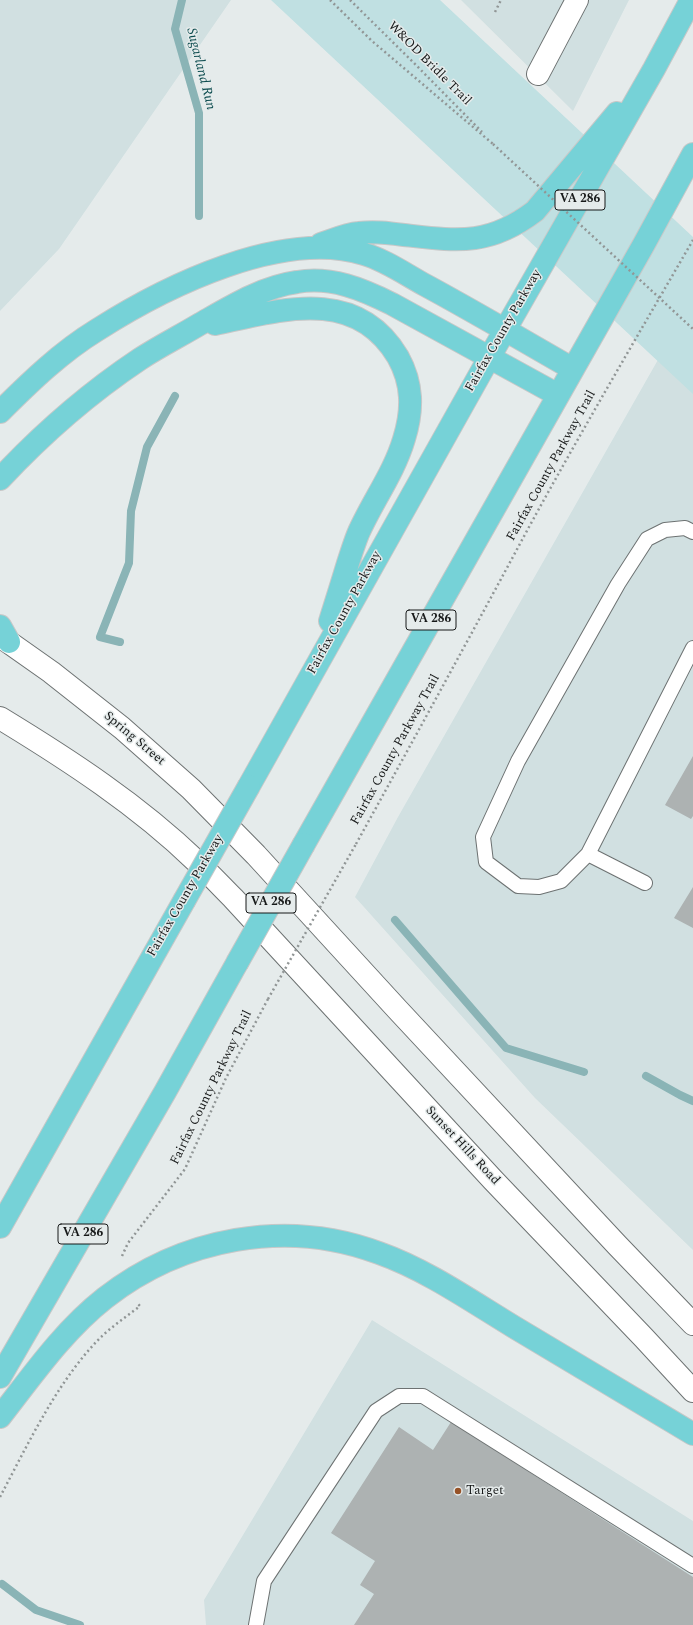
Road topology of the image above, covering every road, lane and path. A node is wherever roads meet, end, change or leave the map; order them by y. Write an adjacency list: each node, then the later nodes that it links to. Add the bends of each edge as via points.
1 (330, 0): 9 (path, via 372,41)
2 (350, 0): 9 (path, W&OD Bridle Trail)
3 (501, 0): 6 (path)
4 (577, 0): 8 (main road)
5 (691, 0): 7 (highway, Fairfax County Parkway / VA 286)
6 (495, 12)
7 (654, 69): 12 (highway, via 535,211 514,226 483,238 462,240 376,232 358,233); 15 (highway, Fairfax County Parkway / VA 286)
8 (538, 74)
9 (493, 144): 14 (path, bridge)
10 (693, 154): 17 (highway, VA 286)
11 (693, 240): 31 (path, Fairfax County Parkway Trail, bridge, via 530,526 427,717 268,999 226,1078 185,1168 128,1243)
12 (312, 247): 15 (highway, via 350,250 365,254 454,300); 19 (highway, via 267,254 210,272 132,309 96,330 64,354 34,378)
13 (194, 328): 16 (highway, via 249,298 280,285 314,280 333,282 371,293); 20 (highway, via 140,359 110,380 46,432); 26 (highway, via 297,309 335,310 367,323 382,334 406,372 410,404 405,438 389,476 357,535)
14 (693, 329)
15 (505, 330): 16 (highway, Fairfax County Parkway / VA 286); 17 (highway)
16 (489, 358): 18 (highway); 26 (highway, Fairfax County Parkway / VA 286)
17 (573, 369): 18 (highway, VA 286)
18 (558, 395): 34 (highway, VA 286, bridge, via 166,1092)
19 (0, 412)
20 (21, 457): 21 (highway); 22 (highway)
21 (0, 479)
22 (0, 493)
23 (693, 532): 28 (lane, via 685,528 665,530 647,539 618,584 518,761 482,837 486,862 518,886 539,887 561,881)
24 (3, 635): 33 (main road, Spring Street, via 160,760 191,789 256,855)
25 (693, 648): 28 (lane)
26 (316, 664): 30 (highway, Fairfax County Parkway / VA 286, bridge)
27 (0, 718): 35 (main road, Sunset Hills Road, via 92,777 196,861)
28 (588, 854): 29 (lane)
29 (645, 883)
30 (0, 1227)
31 (118, 1262)
32 (140, 1306): 38 (path, via 100,1337 70,1372)
33 (693, 1324)
34 (0, 1376)
35 (693, 1391)
36 (0, 1417): 37 (highway, via 86,1314 142,1274 182,1255 222,1242 254,1237 300,1235 355,1245 404,1264)
37 (693, 1434)
38 (0, 1497)
39 (693, 1566): 40 (lane, via 423,1396 399,1396 376,1411 264,1581)
40 (256, 1625)

